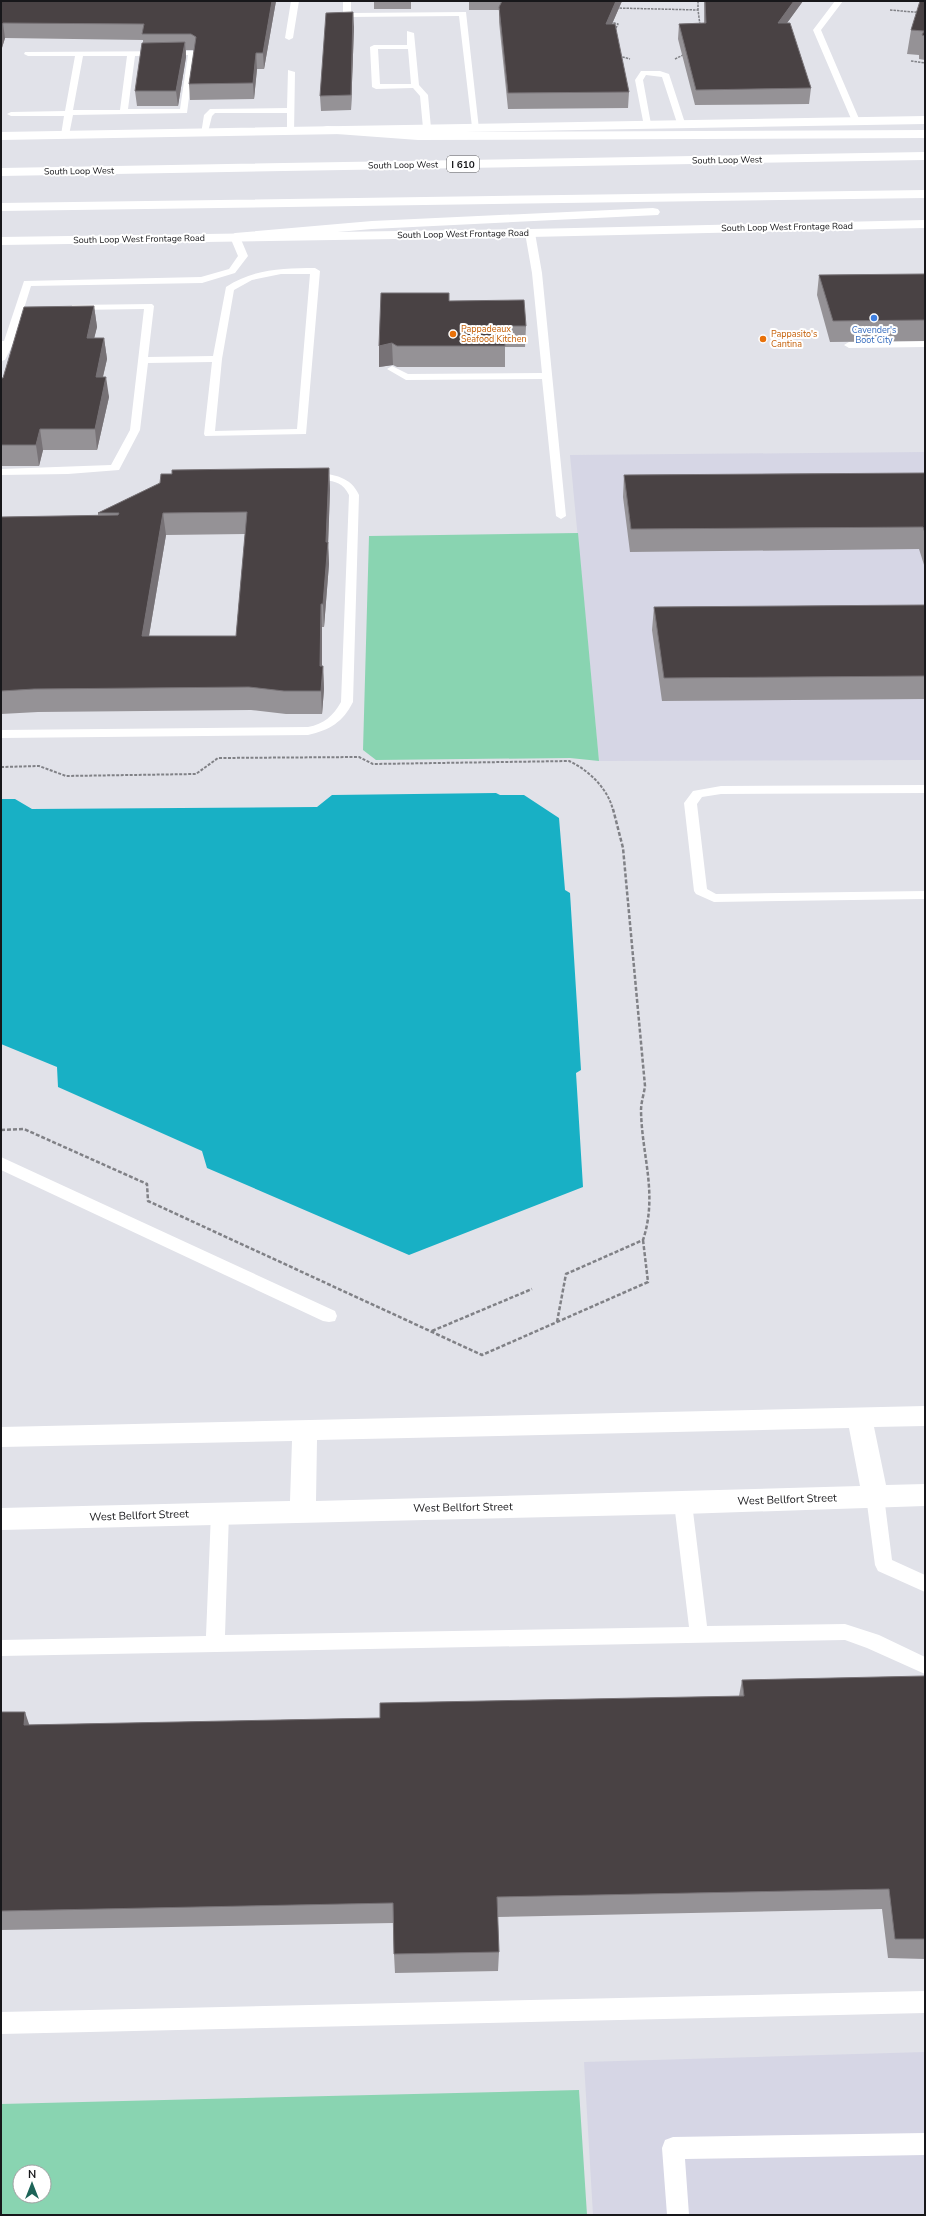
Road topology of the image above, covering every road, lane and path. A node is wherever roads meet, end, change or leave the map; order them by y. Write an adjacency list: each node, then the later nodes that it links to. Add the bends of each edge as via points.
1 (295, 1): 13 (lane)
2 (347, 1): 35 (lane, via 347,15 463,14)
3 (698, 1): 6 (path)
4 (839, 1): 31 (lane, via 817,30)
5 (610, 7): 6 (path)
6 (698, 10): 10 (path, via 701,24)
7 (890, 10): 8 (path)
8 (925, 13)
9 (606, 21): 12 (path, via 618,24)
10 (695, 29)
11 (410, 33): 14 (lane)
12 (613, 33)
13 (289, 38)
14 (412, 47): 25 (lane); 25 (lane, via 374,47 376,87)
15 (683, 48): 19 (path)
16 (28, 54): 17 (lane)
17 (79, 54): 18 (lane); 29 (lane)
18 (131, 54): 27 (lane); 27 (lane, via 192,53 184,111)
19 (686, 54)
20 (618, 56): 24 (path, via 638,60)
21 (911, 61): 22 (path)
22 (925, 63)
23 (291, 72): 26 (lane)
24 (644, 73): 32 (lane, via 660,73 666,76); 33 (lane, via 639,80)
25 (415, 86): 34 (lane, via 424,95)
26 (291, 110): 37 (lane); 38 (lane, via 213,111 208,115)
27 (124, 112): 29 (lane)
28 (12, 114): 29 (lane)
29 (69, 114): 40 (lane)
30 (925, 120): 31 (main road)
31 (856, 121): 32 (main road)
32 (681, 123): 33 (main road)
33 (647, 124): 35 (main road)
34 (428, 128): 35 (main road); 36 (main road)
35 (476, 128)
36 (327, 130): 37 (main road); 39 (main road, via 418,136)
37 (292, 131): 38 (main road)
38 (204, 132): 40 (main road)
39 (925, 134)
40 (65, 135): 41 (main road)
41 (1, 136)
42 (925, 156): 43 (main road, South Loop West / I 610)
43 (1, 172)
44 (925, 194): 46 (main road)
45 (925, 198): 47 (main road, via 902,203)
46 (1, 207)
47 (712, 210)
48 (664, 212): 51 (main road, via 372,225)
49 (925, 224): 50 (main road, South Loop West Frontage Road)
50 (530, 233): 51 (main road, South Loop West Frontage Road); 61 (lane, via 536,301)
51 (235, 237): 52 (main road, South Loop West Frontage Road); 54 (lane, via 243,256 232,271 202,280 27,283 24,308)
52 (1, 241)
53 (66, 308): 59 (lane, via 149,306)
54 (5, 344): 57 (lane)
55 (849, 344): 56 (lane)
56 (925, 344)
57 (1, 358)
58 (217, 359): 58 (lane, via 209,434 302,432 315,271 278,271 261,274 229,289); 59 (lane)
59 (143, 360): 62 (lane, via 135,430 115,468)
60 (392, 369): 61 (lane, via 406,377)
61 (547, 376): 64 (lane)
62 (1, 472)
63 (296, 476): 65 (lane, via 330,477 346,483 354,495 347,702 341,715 332,723 308,731)
64 (561, 516)
65 (1, 734)
66 (1, 767): 71 (path, via 39,766 66,776 196,774 218,758 359,757 373,764 569,761 576,764 601,785 610,798 623,848 645,1086 641,1109 652,1207 649,1228)
67 (925, 789): 68 (lane, via 721,790 698,794 690,803 701,891 714,898)
68 (925, 895)
69 (1, 1130): 75 (path, via 24,1129 147,1184 148,1201)
70 (1, 1163): 73 (lane)
71 (643, 1240): 74 (path, via 566,1274); 74 (path, via 648,1282)
72 (532, 1289): 75 (path)
73 (329, 1316)
74 (557, 1322): 75 (path, via 482,1355)
75 (432, 1331)
76 (925, 1416): 77 (main road)
77 (860, 1418): 78 (main road); 81 (main road)
78 (305, 1430): 79 (main road); 83 (main road)
79 (1, 1437)
80 (925, 1495): 81 (main road, West Bellfort Street)
81 (875, 1496): 82 (main road, West Bellfort Street); 86 (lane, via 884,1564)
82 (683, 1503): 83 (main road, West Bellfort Street); 87 (lane)
83 (303, 1511): 84 (main road, West Bellfort Street)
84 (220, 1513): 85 (main road, West Bellfort Street); 88 (lane)
85 (1, 1519)
86 (925, 1584)
87 (700, 1635): 88 (lane); 90 (lane, via 845,1632 872,1641)
88 (215, 1644): 89 (lane)
89 (1, 1648)
90 (925, 1666)
91 (925, 2002): 92 (lane)
92 (1, 2023)
93 (925, 2144): 94 (lane, via 673,2148)
94 (678, 2215)

